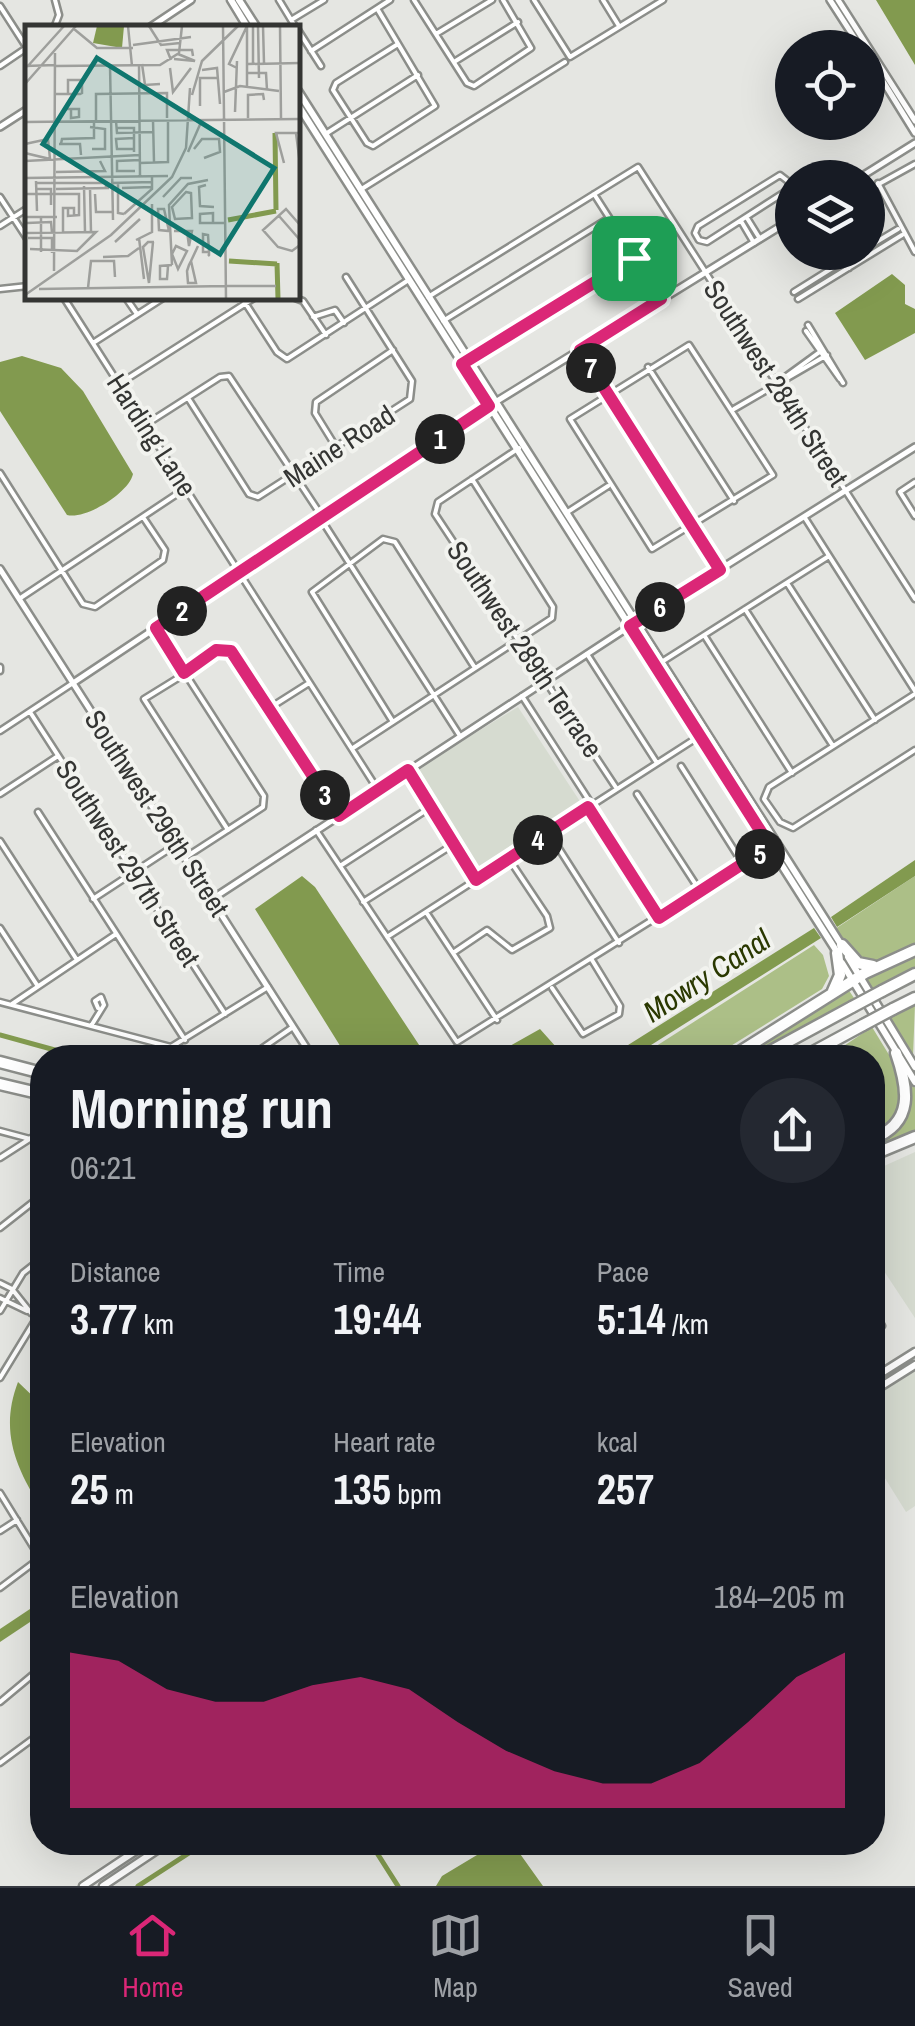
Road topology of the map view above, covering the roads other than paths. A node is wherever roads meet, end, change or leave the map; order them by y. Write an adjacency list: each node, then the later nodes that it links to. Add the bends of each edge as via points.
1 (55, 0): 19 (street)
2 (191, 0): 20 (street)
3 (231, 0): 21 (main road)
4 (240, 0): 22 (main road)
5 (278, 0): 17 (street)
6 (324, 0): 17 (street)
7 (390, 0): 16 (street)
8 (492, 0): 27 (street)
9 (504, 0): 18 (street)
10 (534, 0): 24 (street, via 570,57)
11 (603, 0): 24 (street)
12 (663, 0): 24 (street)
13 (834, 0): 25 (street); 42 (street)
14 (417, 1): 27 (street)
15 (0, 6): 28 (street)
16 (378, 10): 29 (street); 31 (street)
17 (292, 20): 23 (street)
18 (518, 22): 32 (street); 32 (street, via 531,48 474,86)
19 (56, 25)
20 (154, 25)
21 (246, 25)
22 (255, 25)
23 (295, 25)
24 (620, 26)
25 (851, 30)
26 (300, 34): 31 (street)
27 (436, 35): 32 (street)
28 (25, 44)
29 (398, 44): 36 (street); 41 (street, via 336,83 333,90)
30 (25, 48): 34 (street)
31 (311, 51): 35 (street)
32 (454, 62)
33 (564, 62): 50 (street)
34 (0, 66)
35 (320, 66)
36 (418, 75): 41 (street); 41 (street, via 434,101 431,112 373,146)
37 (885, 84): 44 (street)
38 (300, 95): 45 (main road)
39 (300, 108): 45 (main road)
40 (25, 111): 43 (street)
41 (350, 118): 45 (street)
42 (915, 121)
43 (0, 127)
44 (915, 133)
45 (322, 136): 50 (main road); 72 (main road)
46 (915, 143): 47 (street)
47 (885, 162)
48 (915, 164): 49 (street)
49 (885, 179)
50 (360, 190): 72 (main road)
51 (594, 194): 56 (street); 70 (street, Southwest 284th Street, via 638,167); 76 (street)
52 (0, 197): 55 (street)
53 (885, 199): 59 (street)
54 (25, 210): 55 (street)
55 (13, 218): 58 (street); 62 (street)
56 (608, 218): 67 (street); 88 (street)
57 (743, 219): 57 (street, via 788,190 786,176 695,233 707,242); 64 (street)
58 (0, 226)
59 (898, 228): 61 (street); 63 (street)
60 (775, 230): 64 (street)
61 (902, 235): 65 (street); 66 (street)
62 (25, 236)
63 (885, 236)
64 (757, 241): 70 (street)
65 (885, 245)
66 (915, 252)
67 (634, 258): 78 (street); 95 (street)
68 (830, 270): 75 (street)
69 (846, 270): 77 (street)
70 (705, 272): 78 (street); 97 (street, Southwest 284th Street)
71 (346, 277): 84 (street)
72 (412, 278): 76 (main road); 84 (street); 88 (main road)
73 (25, 286): 74 (street)
74 (0, 289)
75 (794, 292)
76 (428, 296): 88 (main road)
77 (798, 298)
78 (661, 299): 93 (street)
79 (65, 300): 91 (street, Harding Lane)
80 (127, 300): 85 (street)
81 (160, 300): 85 (street)
82 (244, 300): 90 (street, via 287,359); 98 (street)
83 (298, 300): 86 (street)
84 (366, 308): 87 (street); 92 (street)
85 (137, 314): 91 (street)
86 (313, 317): 87 (street, via 334,310); 90 (street)
87 (344, 323): 90 (street)
88 (440, 323): 95 (main road)
89 (807, 328): 94 (street)
90 (326, 335)
91 (93, 343): 98 (street, Harding Lane)
92 (393, 350): 104 (street, Maine Road, via 412,381 410,399); 104 (street, via 314,407)
93 (580, 350): 99 (street); 101 (street)
94 (823, 354): 94 (street, via 844,383); 97 (street)
95 (466, 362): 101 (main road)
96 (648, 368): 99 (street); 102 (street, via 681,347 696,349); 114 (street)
97 (777, 383): 102 (street); 113 (street, Southwest 284th Street)
98 (119, 384): 103 (street, Harding Lane)
99 (607, 393): 111 (street, via 570,420); 120 (street)
100 (188, 398): 103 (street); 108 (street, via 229,376); 108 (street, Maine Road, via 250,494 270,492)
101 (492, 404): 105 (main road); 119 (street)
102 (734, 409): 114 (street, via 772,470 768,480)
103 (146, 425): 112 (street, Harding Lane)
104 (336, 447): 108 (street, Maine Road)
105 (520, 447): 109 (street); 115 (main road)
106 (915, 447): 113 (street)
107 (0, 473): 124 (street)
108 (295, 474): 119 (street)
109 (472, 480): 134 (street, via 554,612); 134 (street, Southwest 289th Terrace, via 434,508)
110 (915, 482): 117 (street, via 900,492)
111 (608, 486): 115 (street); 120 (street, via 652,549)
112 (186, 488): 118 (street); 126 (street, Harding Lane)
113 (846, 490): 116 (street); 129 (street, Southwest 284th Street)
114 (734, 501): 120 (street)
115 (563, 515): 131 (main road)
116 (804, 516): 121 (street); 125 (street)
117 (915, 516)
118 (143, 517): 124 (street); 124 (street, via 165,550 163,560 94,607 83,604)
119 (322, 519): 122 (street); 126 (street)
120 (692, 527): 125 (street)
121 (829, 556): 127 (street); 142 (street)
122 (348, 562): 137 (street, via 389,538); 143 (street); 148 (street, via 312,592)
123 (0, 568): 128 (street, Southwest 296th Street)
124 (62, 570): 128 (street)
125 (720, 570): 131 (street)
126 (240, 573): 132 (street); 139 (street, Harding Lane)
127 (787, 583): 130 (street); 147 (street)
128 (20, 599): 141 (street, Southwest 296th Street)
129 (915, 599)
130 (745, 609): 133 (street); 152 (street)
131 (633, 624): 135 (street); 136 (main road)
132 (156, 628): 138 (street); 141 (street)
133 (704, 635): 136 (street); 159 (street)
134 (516, 641): 137 (street); 140 (street, Southwest 289th Terrace)
135 (587, 654): 140 (street); 156 (street)
136 (659, 664): 150 (main road)
137 (475, 668): 143 (street)
138 (184, 673): 145 (street, via 216,650 231,651); 168 (street, via 264,802); 168 (street, via 144,698)
139 (309, 682): 145 (street); 153 (street, Harding Lane)
140 (545, 682): 144 (street); 160 (street, Southwest 289th Terrace)
141 (74, 683): 146 (street); 172 (street, Southwest 296th Street)
142 (915, 692): 147 (street)
143 (434, 695): 148 (street); 151 (street)
144 (522, 696): 151 (street); 164 (street)
145 (268, 708): 167 (street)
146 (30, 712): 149 (street); 155 (street, Southwest 297th Street)
147 (875, 720): 152 (street)
148 (393, 722): 153 (street)
149 (0, 731)
150 (703, 733): 156 (street); 174 (main road)
151 (460, 736): 158 (street)
152 (833, 746): 159 (street)
153 (352, 749): 161 (street, Harding Lane)
154 (915, 750): 159 (street, via 791,828 774,815 764,794)
155 (58, 756): 162 (street); 179 (street, Southwest 297th Street)
156 (657, 763): 160 (street)
157 (681, 766): 177 (street)
158 (408, 770): 161 (street); 165 (street)
159 (792, 773)
160 (617, 788): 164 (street)
161 (378, 790): 167 (street)
162 (0, 794)
163 (637, 794): 181 (street)
164 (590, 806): 170 (street); 186 (street)
165 (432, 807): 173 (street); 178 (street)
166 (38, 812): 183 (street)
167 (339, 816): 169 (street)
168 (228, 830): 175 (street)
169 (316, 830): 178 (street); 182 (street)
170 (548, 833): 176 (street); 190 (street)
171 (0, 840): 194 (street)
172 (177, 844): 175 (street, Southwest 296th Street); 179 (street)
173 (454, 844): 180 (street); 184 (street)
174 (774, 844): 177 (street); 191 (main road)
175 (186, 858): 182 (street, Southwest 296th Street)
176 (508, 859): 180 (street); 193 (street, via 550,928 512,950 487,930)
177 (743, 864): 181 (street)
178 (340, 866): 184 (street)
179 (134, 872): 183 (street); 207 (street, Southwest 297th Street)
180 (476, 880): 185 (street)
181 (700, 892): 186 (street)
182 (212, 898): 201 (street, Southwest 296th Street)
183 (93, 900): 188 (street)
184 (363, 902): 189 (street)
185 (426, 912): 189 (street); 193 (street)
186 (659, 918): 190 (street)
187 (0, 928): 199 (street)
188 (116, 934): 194 (street); 212 (street)
189 (387, 938): 208 (street, via 454,1042)
190 (619, 943): 195 (street)
191 (839, 949): 196 (highway, via 858,963); 198 (main road); 202 (highway, via 840,975)
192 (915, 950): 196 (highway)
193 (453, 953): 208 (street)
194 (76, 960): 199 (street)
195 (592, 960): 200 (street); 200 (street, via 621,1011 583,1034)
196 (879, 966): 198 (highway)
197 (915, 974): 218 (highway, bridge)
198 (856, 981): 202 (highway); 221 (main road); 223 (main road)
199 (37, 985): 205 (street)
200 (551, 986): 208 (street)
201 (268, 987): 207 (street); 210 (street, Southwest 296th Street)
202 (832, 992): 217 (highway)
203 (915, 998): 211 (highway, bridge)
204 (0, 1002): 205 (street)
205 (12, 1005): 209 (street)
206 (98, 1008): 209 (street)
207 (225, 1014): 212 (street)
208 (497, 1020)
209 (92, 1026): 213 (street)
210 (293, 1027): 215 (street); 216 (street, Southwest 296th Street)
211 (852, 1031): 219 (highway); 220 (highway)
212 (185, 1040): 214 (street)
213 (163, 1045)
214 (175, 1045)
215 (267, 1045)
216 (305, 1045)
217 (750, 1045)
218 (782, 1045)
219 (826, 1045)
220 (836, 1045)
221 (896, 1053): 225 (main road); 229 (highway, via 907,1102)
222 (0, 1062): 224 (highway)
223 (915, 1067)
224 (30, 1070)
225 (915, 1082)
226 (0, 1084): 227 (highway)
227 (30, 1091)
228 (3, 1132): 231 (street); 233 (street, via 13,1142)
229 (885, 1132)
230 (915, 1134): 232 (highway)
231 (30, 1139): 233 (street)
232 (885, 1149)
233 (9, 1152): 234 (street)
234 (0, 1158)
235 (30, 1205): 236 (street)
236 (0, 1228)
237 (30, 1270): 239 (street)
238 (0, 1283): 239 (street)
239 (12, 1288): 240 (street); 242 (street)
240 (3, 1300): 241 (street); 242 (street)
241 (0, 1311)
242 (30, 1313)
243 (30, 1330): 247 (street)
244 (915, 1352): 246 (main road)
245 (915, 1365): 248 (main road)
246 (885, 1372)
247 (0, 1378)
248 (885, 1384)
249 (0, 1493): 250 (street)
250 (17, 1520): 251 (street); 252 (street)
251 (0, 1532)
252 (30, 1542)
253 (30, 1566): 254 (street)
254 (0, 1588)
255 (30, 1677): 256 (street)
256 (0, 1702)
257 (30, 1741): 258 (street)
258 (0, 1763)
259 (133, 1855): 261 (main road)
260 (147, 1855): 261 (main road)
261 (98, 1884): 262 (main road)
262 (83, 1886)

